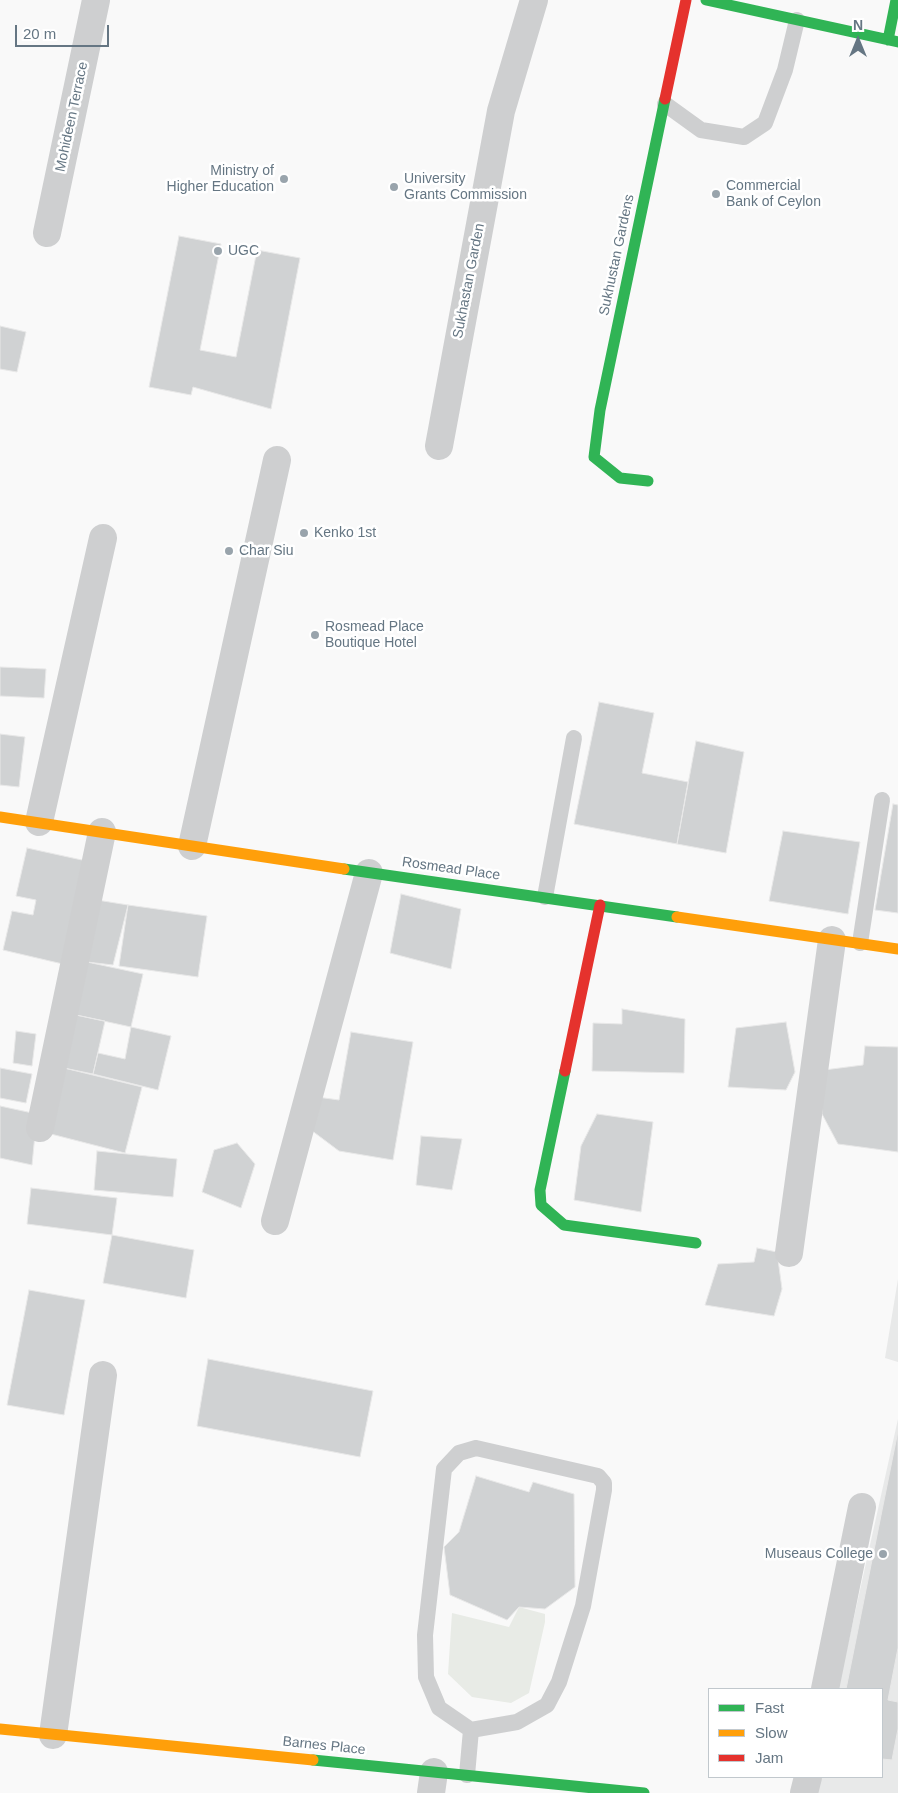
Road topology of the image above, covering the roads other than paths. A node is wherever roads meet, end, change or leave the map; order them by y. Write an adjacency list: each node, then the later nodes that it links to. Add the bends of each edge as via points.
1 (96, 0): 9 (street, Mohideen Terrace)
2 (534, 0): 10 (street, Sukhastan Garden, via 501,112)
3 (686, 0): 8 (street, Sukhustan Gardens)
4 (706, 0): 6 (street)
5 (896, 0): 7 (street)
6 (797, 20): 7 (street); 8 (lane, via 786,70 765,123 744,137 701,130)
7 (893, 41)
8 (665, 104): 12 (street, Sukhustan Gardens, via 600,410 594,457 620,478)
9 (47, 233)
10 (438, 446)
11 (278, 460): 19 (street)
12 (648, 481)
13 (104, 538): 17 (street)
14 (574, 738): 21 (lane)
15 (882, 800): 24 (lane)
16 (0, 817): 17 (street, Rosmead Place)
17 (39, 822): 18 (street, Rosmead Place)
18 (102, 832): 19 (street, Rosmead Place); 26 (street)
19 (192, 846): 20 (street, Rosmead Place)
20 (369, 873): 21 (street, Rosmead Place); 27 (street)
21 (545, 897): 22 (street, Rosmead Place)
22 (600, 905): 23 (street, Rosmead Place); 28 (street, via 540,1190 541,1205 564,1225)
23 (832, 940): 24 (street, Rosmead Place); 29 (street)
24 (860, 943): 25 (street, Rosmead Place)
25 (898, 949)
26 (40, 1128)
27 (275, 1221)
28 (696, 1243)
29 (788, 1253)
30 (104, 1375): 35 (street)
31 (862, 1507): 32 (street)
32 (825, 1688)
33 (0, 1729): 35 (street, Barnes Place)
34 (471, 1730): 34 (lane, via 517,1722 548,1705 559,1682 582,1606 604,1490 604,1483 598,1476 476,1448 459,1453 444,1469 425,1635 426,1677 438,1708); 36 (lane)
35 (53, 1735): 38 (street, Barnes Place)
36 (467, 1776): 38 (street, Barnes Place); 39 (street, Barnes Place)
37 (808, 1778): 40 (street)
38 (432, 1783)
39 (644, 1793)
40 (804, 1793)

